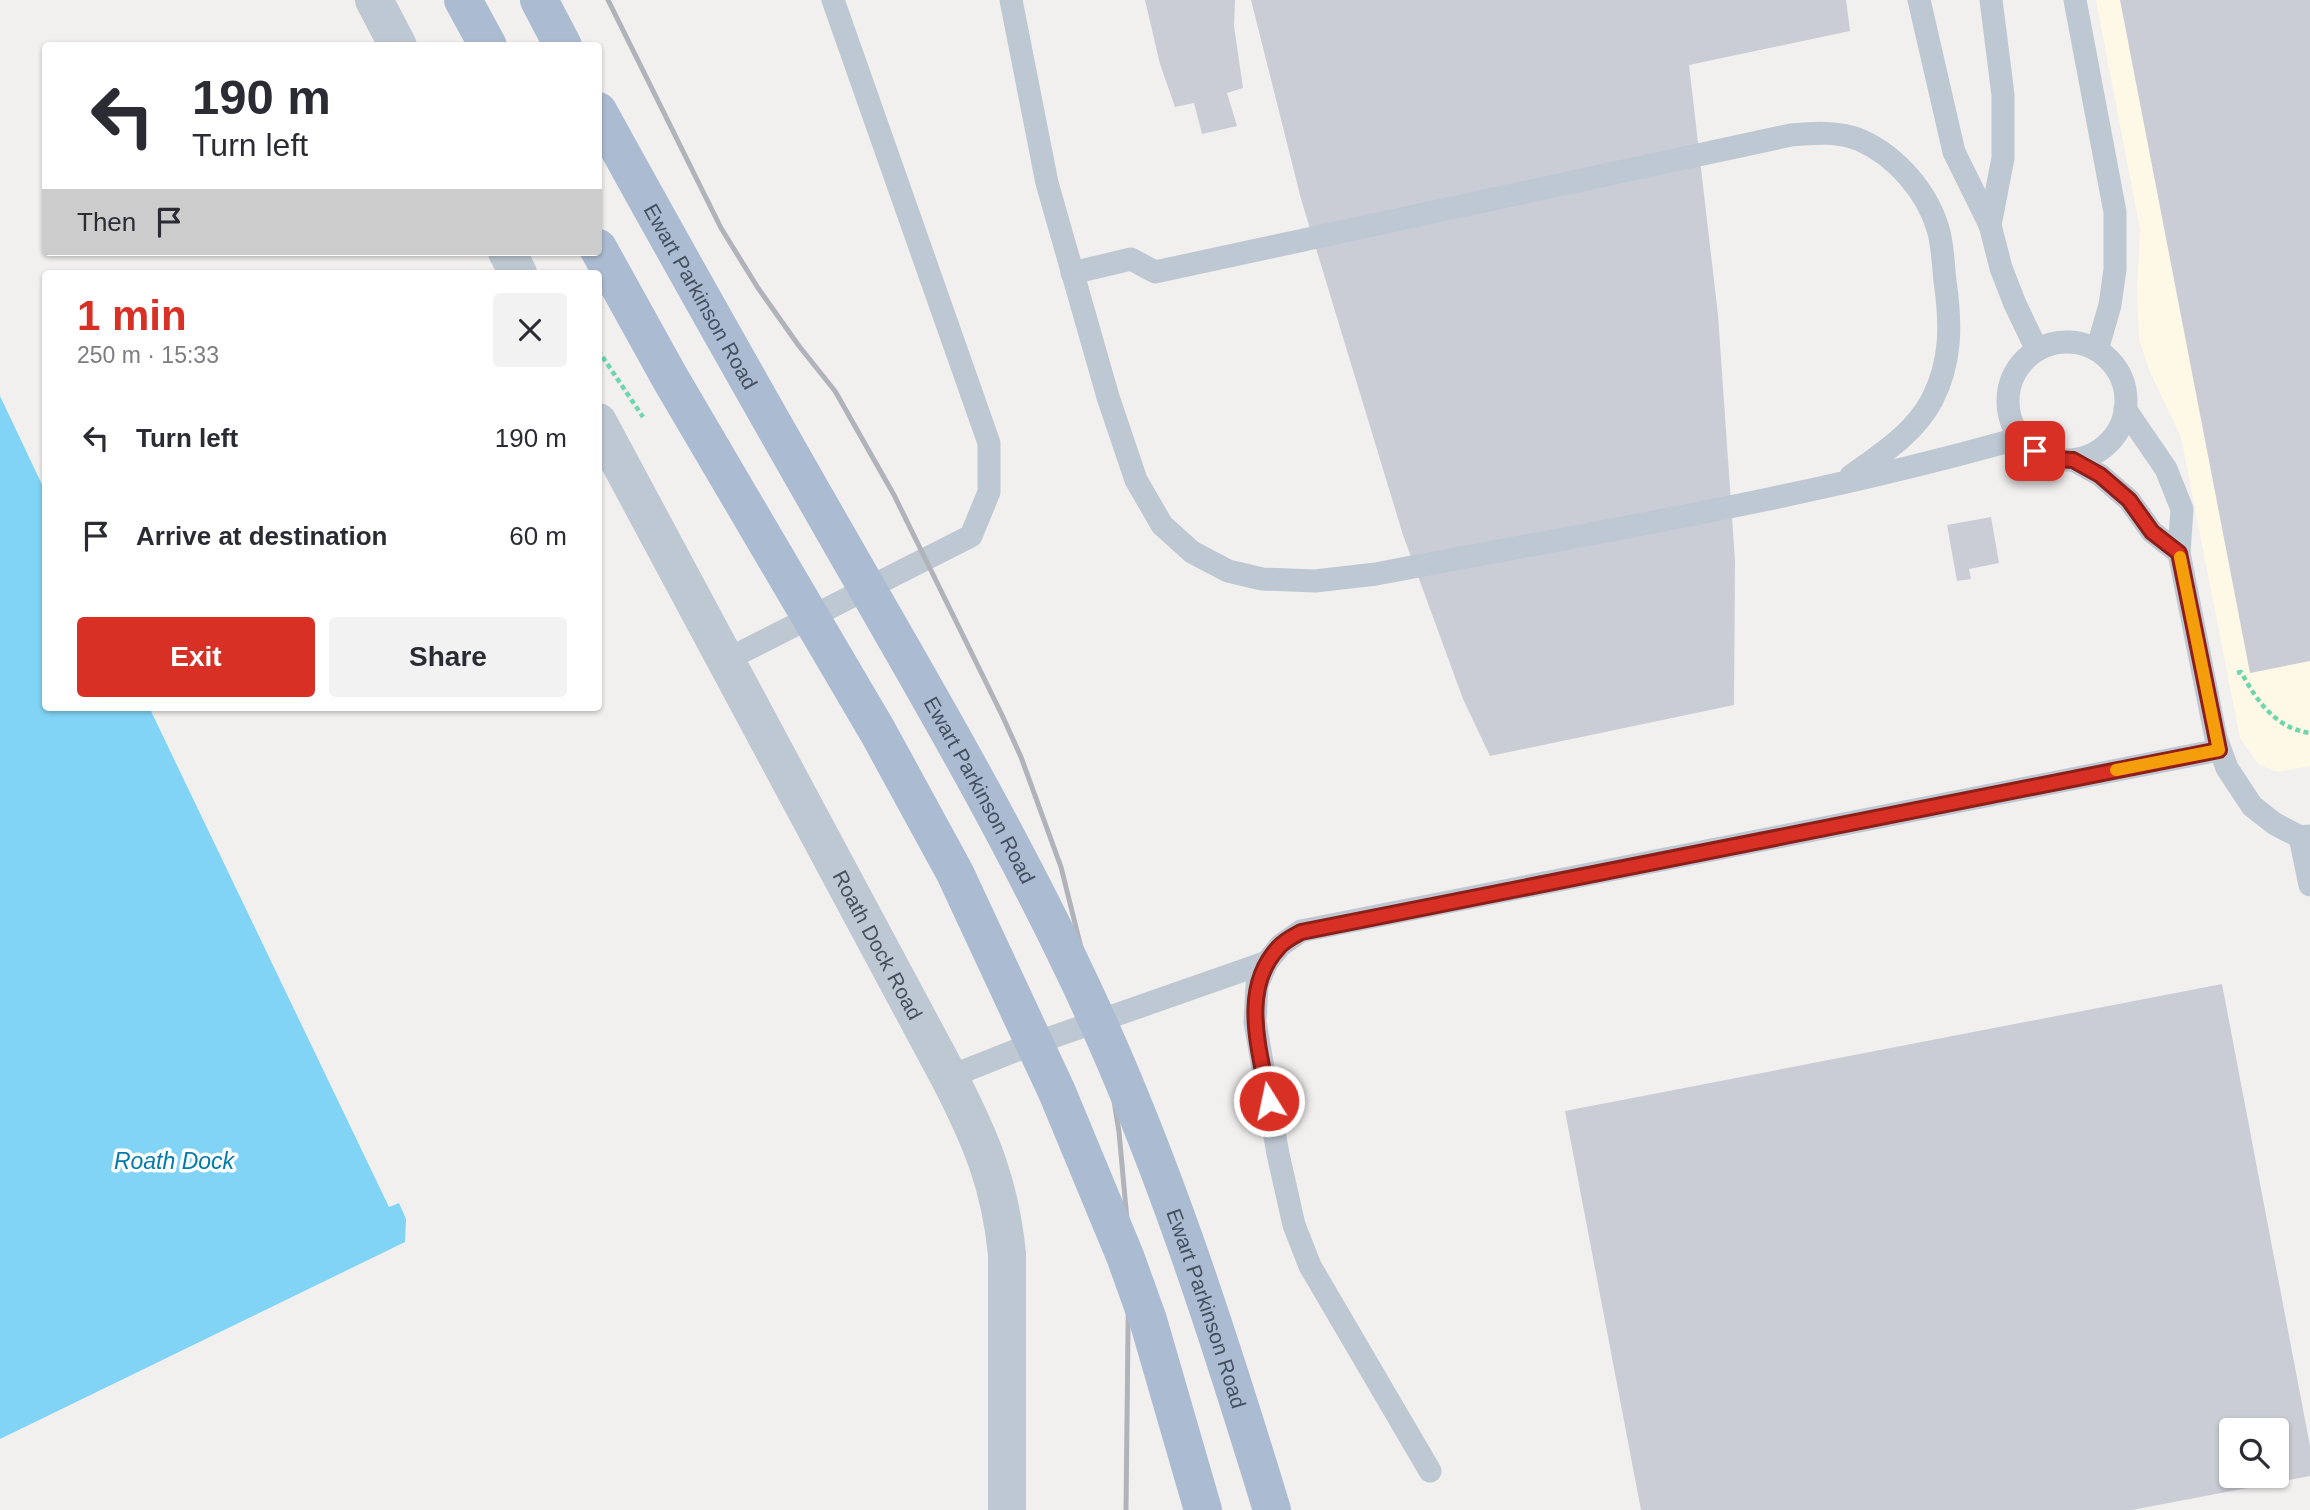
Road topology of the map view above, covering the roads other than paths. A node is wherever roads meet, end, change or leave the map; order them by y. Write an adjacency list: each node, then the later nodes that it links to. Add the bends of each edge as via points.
1 (374, 0): 9 (street)
2 (463, 0): 10 (main road)
3 (539, 0): 11 (main road)
4 (833, 0): 24 (lane, via 989,443 989,492 971,536)
5 (1011, 0): 15 (lane, via 1047,183)
6 (1919, 0): 13 (lane, via 1954,152)
7 (1991, 0): 13 (lane, via 2003,95 2003,158)
8 (2075, 0): 17 (lane, via 2115,212 2115,269)
9 (396, 42)
10 (486, 42)
11 (561, 42)
12 (602, 118): 33 (main road, Ewart Parkinson Road, bridge, via 992,811 1080,981 1177,1213)
13 (1990, 225): 16 (lane, via 2001,268)
14 (602, 255): 32 (main road, bridge, via 955,873 1058,1092 1125,1256)
15 (1072, 273): 22 (lane, via 1136,480 1162,525 1192,552 1228,571 1262,579 1315,581 1376,574); 22 (lane, via 1131,259 1155,272 1791,135 1819,132 1858,139 1892,158 1922,193 1938,229 1950,311 1950,348 1932,401 1904,438)
16 (2037, 350): 17 (lane, via 2070,341); 20 (lane, via 2019,365 2010,382 2007,402)
17 (2097, 350): 18 (lane, via 2118,370)
18 (2126, 409): 21 (lane, via 2108,443); 23 (lane, via 2176,491 2182,509)
19 (602, 429): 24 (street, Roath Dock Road)
20 (2020, 438): 21 (lane, via 2053,459); 22 (lane)
21 (2073, 460): 23 (lane, via 2129,500 2152,532)
22 (1843, 482)
23 (2179, 553): 25 (lane)
24 (726, 660): 29 (street, Roath Dock Road)
25 (2219, 750): 26 (lane, via 2252,806 2275,824); 28 (lane, via 1301,932 1281,944)
26 (2305, 836): 27 (lane)
27 (2310, 885)
28 (1267, 962): 29 (lane); 30 (lane, via 1257,985 1255,1022 1294,1225 1310,1266)
29 (950, 1077): 31 (street, Roath Dock Road, via 990,1165 1003,1222 1007,1254)
30 (1430, 1471)
31 (1007, 1510)
32 (1203, 1510)
33 (1272, 1510)

